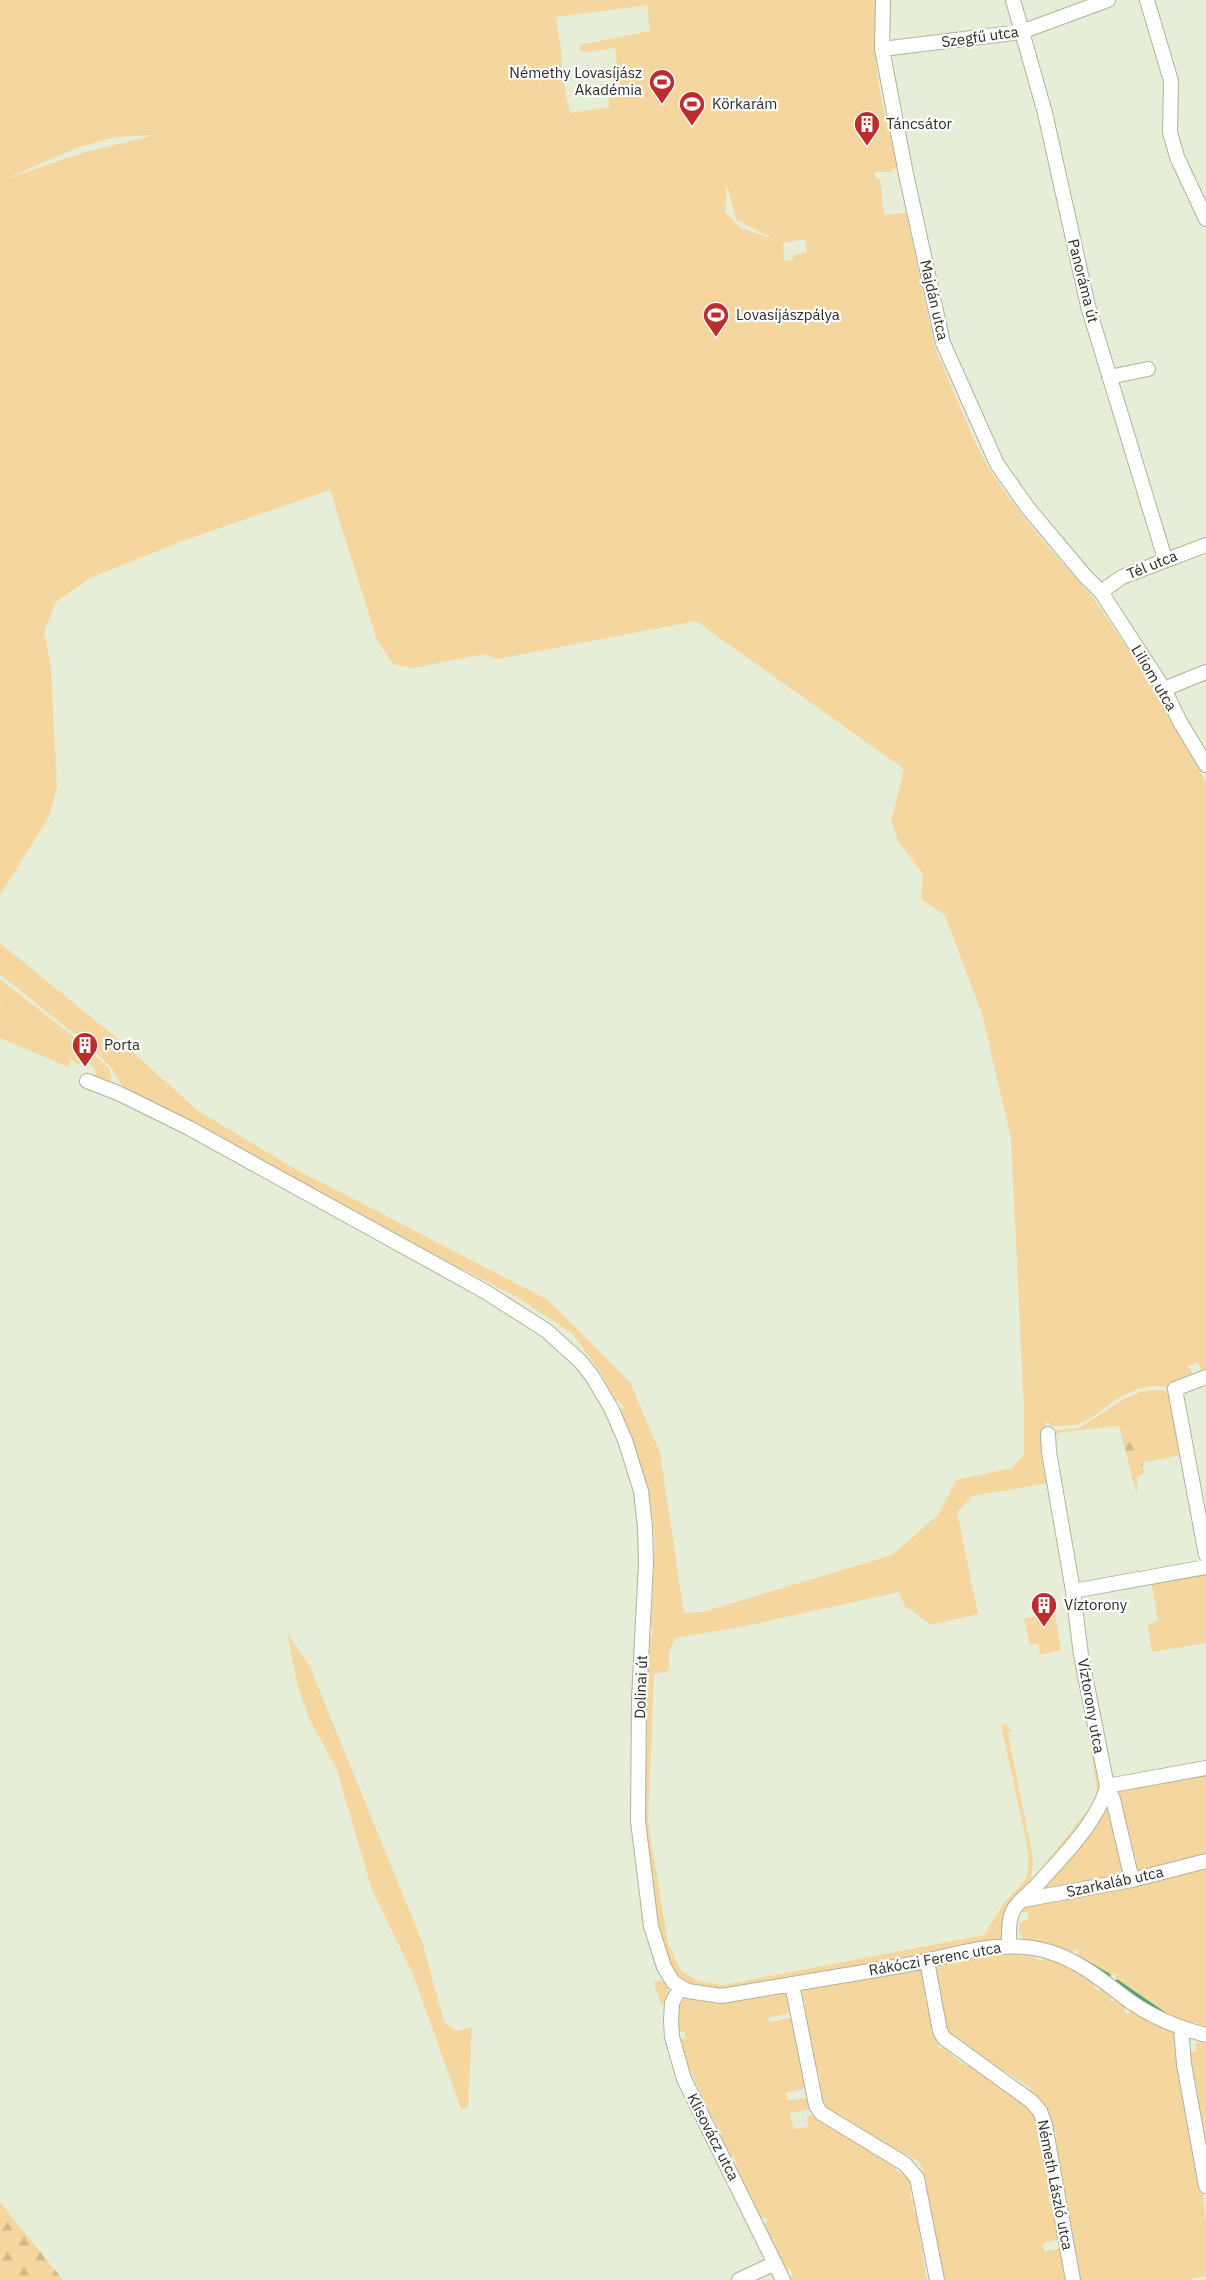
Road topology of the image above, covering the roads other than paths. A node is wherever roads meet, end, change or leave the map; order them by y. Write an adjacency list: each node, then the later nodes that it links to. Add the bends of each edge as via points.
1 (883, 0): 6 (street, Majdán utca)
2 (1013, 0): 5 (street, Panoráma út)
3 (1108, 0): 5 (street, Szegfű utca)
4 (1147, 0): 7 (street, via 1172,81 1170,132 1177,158)
5 (1021, 32): 6 (street, Szegfű utca); 9 (street, Panoráma út, via 1045,113 1088,306)
6 (882, 50): 12 (street, Majdán utca, via 943,344 997,464 1028,508)
7 (1206, 219)
8 (1148, 369): 9 (street)
9 (1109, 377): 11 (street, Panoráma út)
10 (1206, 545): 11 (street, Tél utca)
11 (1165, 559): 12 (street, Tél utca, via 1122,577)
12 (1101, 592): 14 (street, Liliom utca)
13 (1206, 672): 14 (street)
14 (1164, 688): 15 (street, Liliom utca)
15 (1206, 765)
16 (87, 1081): 30 (street, Dolinai út, via 189,1128 486,1292 563,1344 599,1388 625,1440 641,1491 646,1563 638,1821 651,1926 664,1967)
17 (1206, 1377): 19 (street, via 1175,1389)
18 (1048, 1434): 21 (street, Víztorony utca, via 1054,1491)
19 (1206, 1555)
20 (1206, 1566): 21 (street)
21 (1074, 1591): 23 (street, Víztorony utca, via 1081,1655)
22 (1206, 1767): 23 (street)
23 (1107, 1786): 25 (street, Víztorony utca); 26 (street, via 1094,1816)
24 (1206, 1861): 25 (street, Szarkaláb utca)
25 (1132, 1880): 26 (street, Szarkaláb utca)
26 (1023, 1900): 27 (street, via 1013,1910)
27 (1009, 1945): 28 (street, Rákóczi Ferenc utca); 31 (street, Rákóczi Ferenc utca, via 1043,1950 1070,1960 1158,2018)
28 (927, 1961): 29 (street, Rákóczi Ferenc utca); 39 (street, Németh László utca, via 944,2038 1040,2110)
29 (792, 1984): 30 (street, Rákóczi Ferenc utca, via 721,1996); 38 (street, via 816,2105 821,2113 914,2172)
30 (680, 1988): 35 (street, Klisovácz utca, via 672,2003 671,2021 684,2079)
31 (1181, 2028): 32 (street, Rákóczi Ferenc utca); 33 (street)
32 (1206, 2035)
33 (1205, 2171): 34 (street)
34 (1206, 2186)
35 (775, 2263): 36 (street); 37 (street, Klisovácz utca)
36 (739, 2280)
37 (783, 2280)
38 (937, 2280)
39 (1073, 2280)

